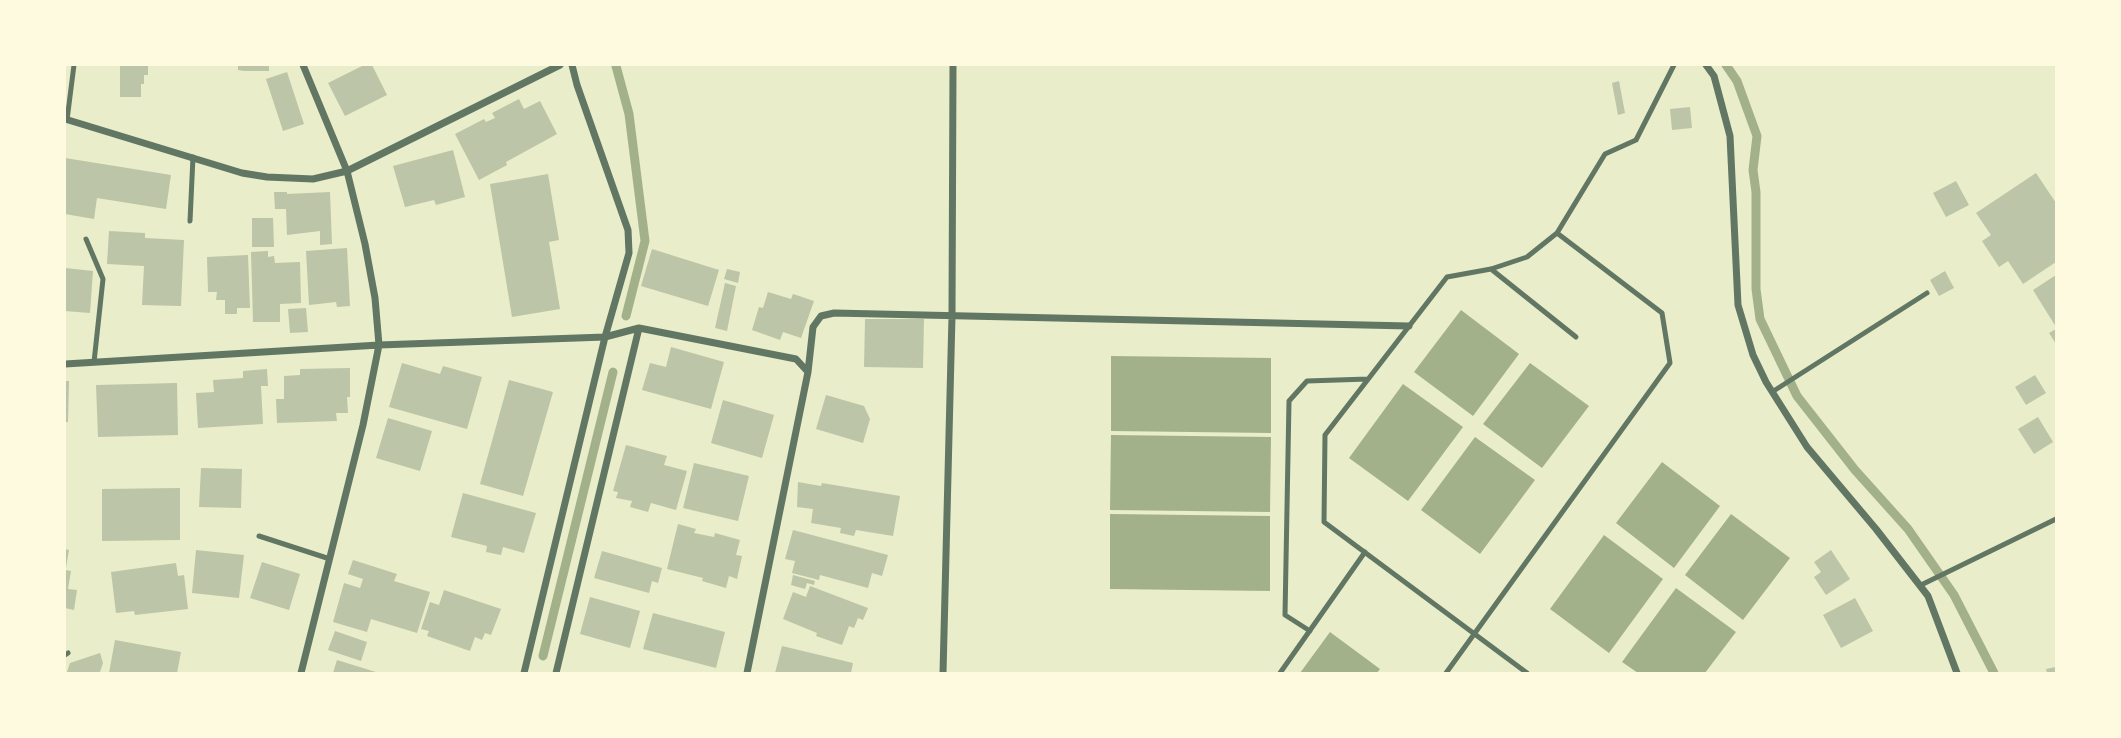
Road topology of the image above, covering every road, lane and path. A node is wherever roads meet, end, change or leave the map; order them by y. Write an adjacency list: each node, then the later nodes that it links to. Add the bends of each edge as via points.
1 (74, 65): 8 (lane)
2 (303, 65): 10 (street)
3 (560, 65): 10 (street)
4 (572, 65): 19 (street, via 628,230 629,253)
5 (953, 65): 16 (street)
6 (1674, 65): 12 (lane, via 1636,140 1605,154)
7 (1706, 65): 26 (street, via 1714,76 1730,136 1738,306 1753,355)
8 (66, 119): 9 (street)
9 (193, 157): 10 (street, via 267,177 313,178); 11 (lane)
10 (346, 171): 21 (street, via 370,271)
11 (190, 222)
12 (1557, 233): 14 (lane, via 1527,257); 33 (lane, via 1662,313 1670,363)
13 (86, 239): 22 (lane, via 103,279)
14 (1491, 269): 17 (lane, via 1447,277); 20 (lane)
15 (1927, 293): 26 (lane)
16 (951, 316): 17 (street); 24 (street, via 821,316 813,327); 38 (street)
17 (1409, 326): 25 (lane)
18 (639, 328): 19 (street); 24 (street, via 796,359); 36 (street)
19 (605, 337): 21 (street); 35 (street)
20 (1576, 337)
21 (379, 345): 22 (street); 30 (street)
22 (94, 362): 23 (street)
23 (65, 363)
24 (808, 372): 37 (street)
25 (1368, 379): 29 (lane, via 1325,435 1324,522); 32 (lane, via 1307,381 1289,401 1285,615)
26 (1772, 392): 31 (street, via 1807,447)
27 (2056, 519): 31 (lane)
28 (259, 536): 30 (lane)
29 (1365, 552): 32 (lane); 33 (lane)
30 (330, 559): 34 (street)
31 (1921, 585): 42 (street)
32 (1310, 631): 39 (lane)
33 (1475, 634): 40 (lane); 41 (lane)
34 (301, 673)
35 (526, 673)
36 (556, 673)
37 (747, 673)
38 (943, 673)
39 (1280, 673)
40 (1446, 673)
41 (1527, 673)
42 (1957, 673)

